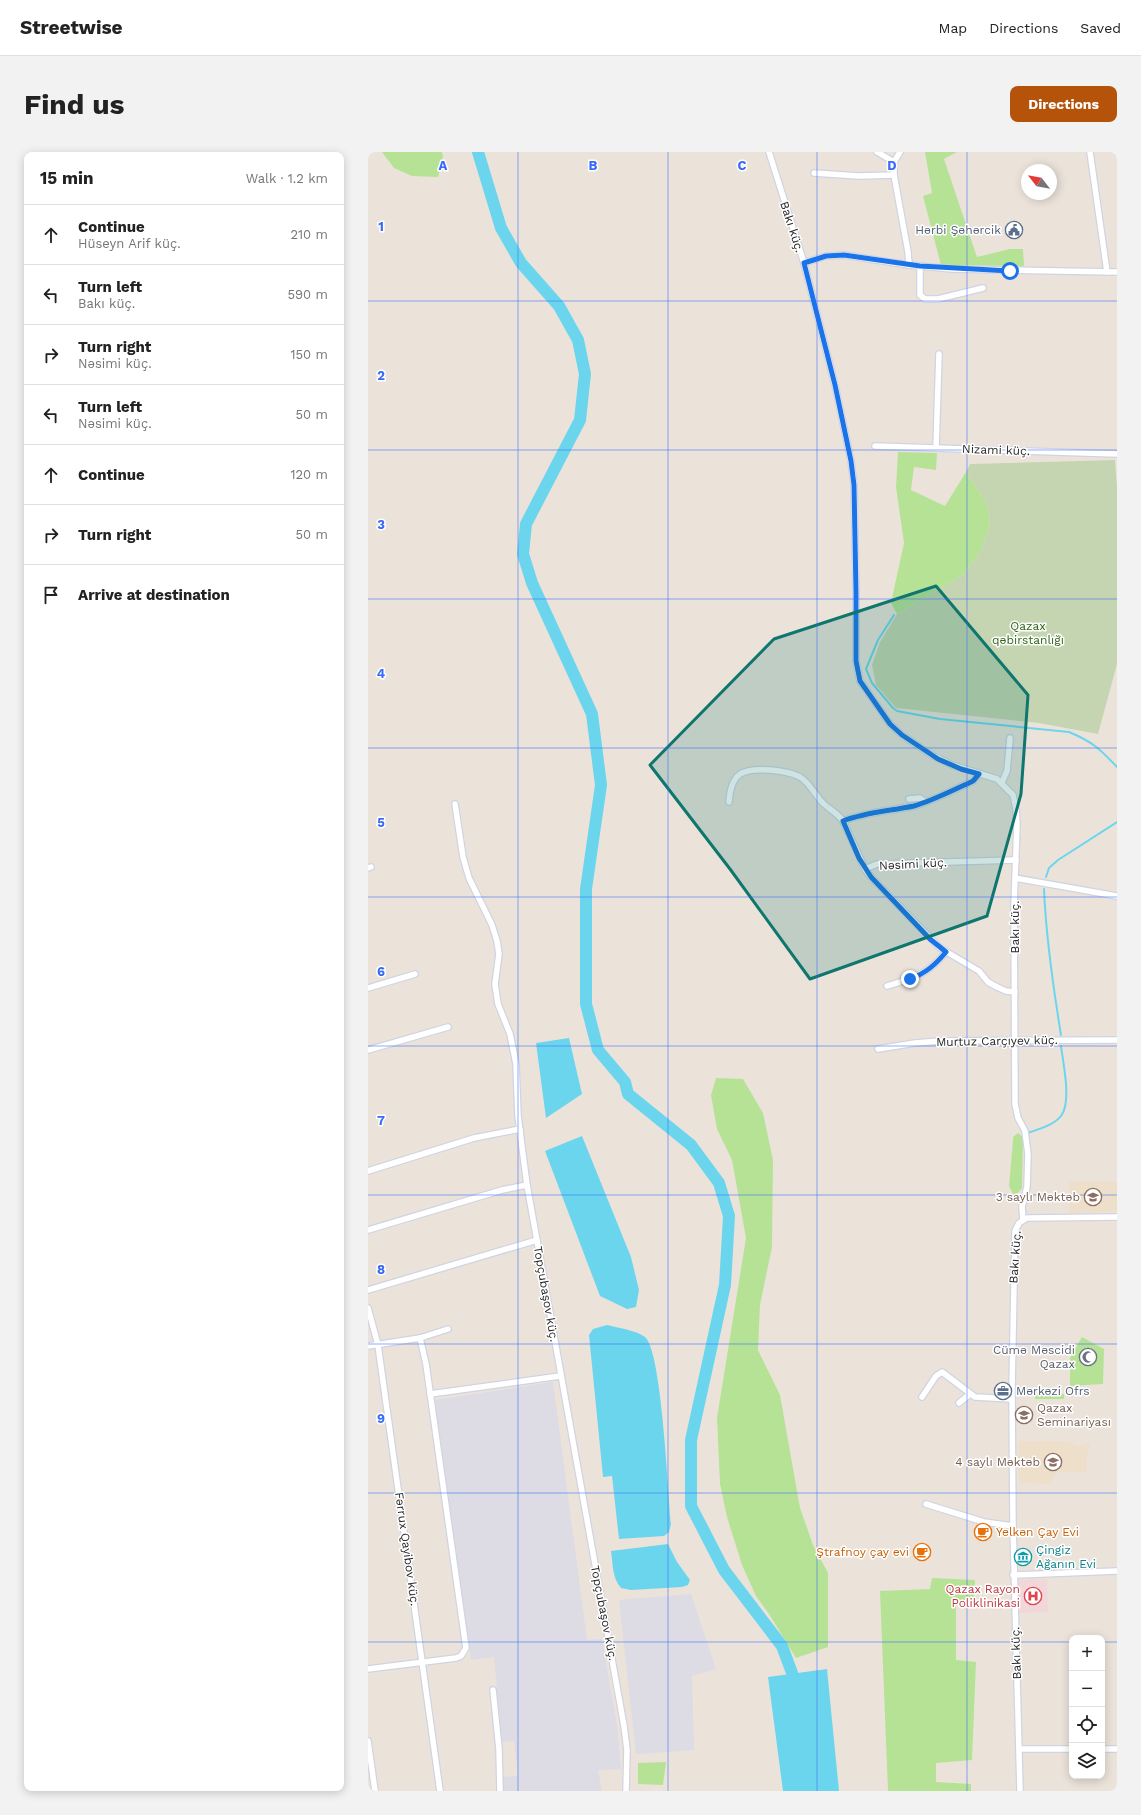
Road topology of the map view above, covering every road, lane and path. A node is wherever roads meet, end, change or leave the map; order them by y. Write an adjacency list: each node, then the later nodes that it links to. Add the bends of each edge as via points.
1 (770, 152): 8 (street, Bakı küç.)
2 (877, 152): 5 (street)
3 (900, 152): 5 (street)
4 (1090, 152): 11 (street)
5 (894, 162): 7 (street)
6 (814, 173): 7 (street, via 852,176)
7 (894, 175): 9 (street)
8 (804, 263): 9 (street, via 834,255); 19 (street, Bakı küç., via 832,371 851,461 856,569 856,661 860,681 890,724 902,735 938,759)
9 (909, 265): 10 (street)
10 (920, 266): 11 (street, via 1010,271); 13 (street, via 920,295 925,299 938,299)
11 (1107, 272): 12 (street)
12 (1117, 272)
13 (983, 288)
14 (940, 354): 16 (street)
15 (875, 446): 16 (street, Nizami küç.)
16 (936, 448): 17 (street, Nizami küç.)
17 (1117, 454)
18 (1010, 738): 20 (street, via 1007,771)
19 (979, 774): 20 (street, Bakı küç., via 988,775); 23 (street, via 973,781)
20 (1002, 782): 26 (street, Bakı küç., via 1013,795 1016,809)
21 (909, 799): 23 (street, via 920,798)
22 (729, 802): 25 (street, via 732,784 745,770 781,771 805,781 824,804)
23 (925, 802): 25 (street)
24 (455, 804): 40 (street, Topçubaşov küç., via 469,878 497,941 499,954 495,984 498,1004 510,1034 515,1058)
25 (843, 821): 27 (street, Nəsimi küç.)
26 (1016, 860): 27 (street, Nəsimi küç., via 877,864); 28 (street, Bakı küç.)
27 (865, 869): 30 (street, via 930,939)
28 (1015, 878): 29 (street); 34 (street, Bakı küç.)
29 (1117, 896)
30 (946, 952): 32 (street, via 926,972); 34 (street, via 979,971 988,982 1006,991)
31 (415, 974): 33 (street)
32 (886, 986)
33 (368, 988)
34 (1015, 992): 36 (street, Bakı küç.)
35 (448, 1027): 39 (street)
36 (1016, 1040): 37 (street, Murtuz Carçıyev küç.); 38 (street, Murtuz Carçıyev küç., via 940,1041); 44 (street, Bakı küç., via 1016,1104 1028,1154)
37 (1117, 1040)
38 (878, 1049)
39 (368, 1050)
40 (520, 1129): 41 (street, via 474,1138); 42 (street, Topçubaşov küç.)
41 (368, 1171)
42 (527, 1185): 45 (street); 46 (street, Topçubaşov küç.)
43 (1117, 1217): 44 (street)
44 (1023, 1220): 57 (street, Bakı küç., via 1016,1227 1014,1239)
45 (368, 1230)
46 (537, 1240): 47 (street); 53 (street, Topçubaşov küç.)
47 (368, 1290)
48 (368, 1308): 51 (street, Fərrux Qayibov küç.)
49 (448, 1328): 50 (street)
50 (420, 1338): 51 (street); 54 (street)
51 (378, 1345): 52 (street); 63 (street, Fərrux Qayibov küç.)
52 (368, 1346)
53 (560, 1376): 54 (street); 75 (street, Topçubaşov küç., via 624,1726 627,1750)
54 (430, 1394): 63 (street, via 466,1648 461,1656)
55 (970, 1394): 56 (street, via 942,1372 936,1376); 57 (street, via 981,1398); 58 (street)
56 (922, 1397)
57 (1012, 1399): 60 (street, Bakı küç.)
58 (959, 1403)
59 (926, 1504): 60 (street, via 984,1522)
60 (1013, 1526): 62 (street, Bakı küç.)
61 (1117, 1571): 62 (street)
62 (1013, 1575): 68 (street, Bakı küç.)
63 (423, 1662): 64 (street); 73 (street, Fərrux Qayibov küç.)
64 (368, 1669)
65 (493, 1690): 74 (street)
66 (368, 1741): 71 (street)
67 (1117, 1748): 70 (street)
68 (1018, 1749): 69 (street); 76 (street, Bakı küç.)
69 (1069, 1749)
70 (1105, 1749)
71 (371, 1784): 72 (street)
72 (375, 1791)
73 (440, 1791)
74 (500, 1791)
75 (626, 1791)
76 (1020, 1791)

